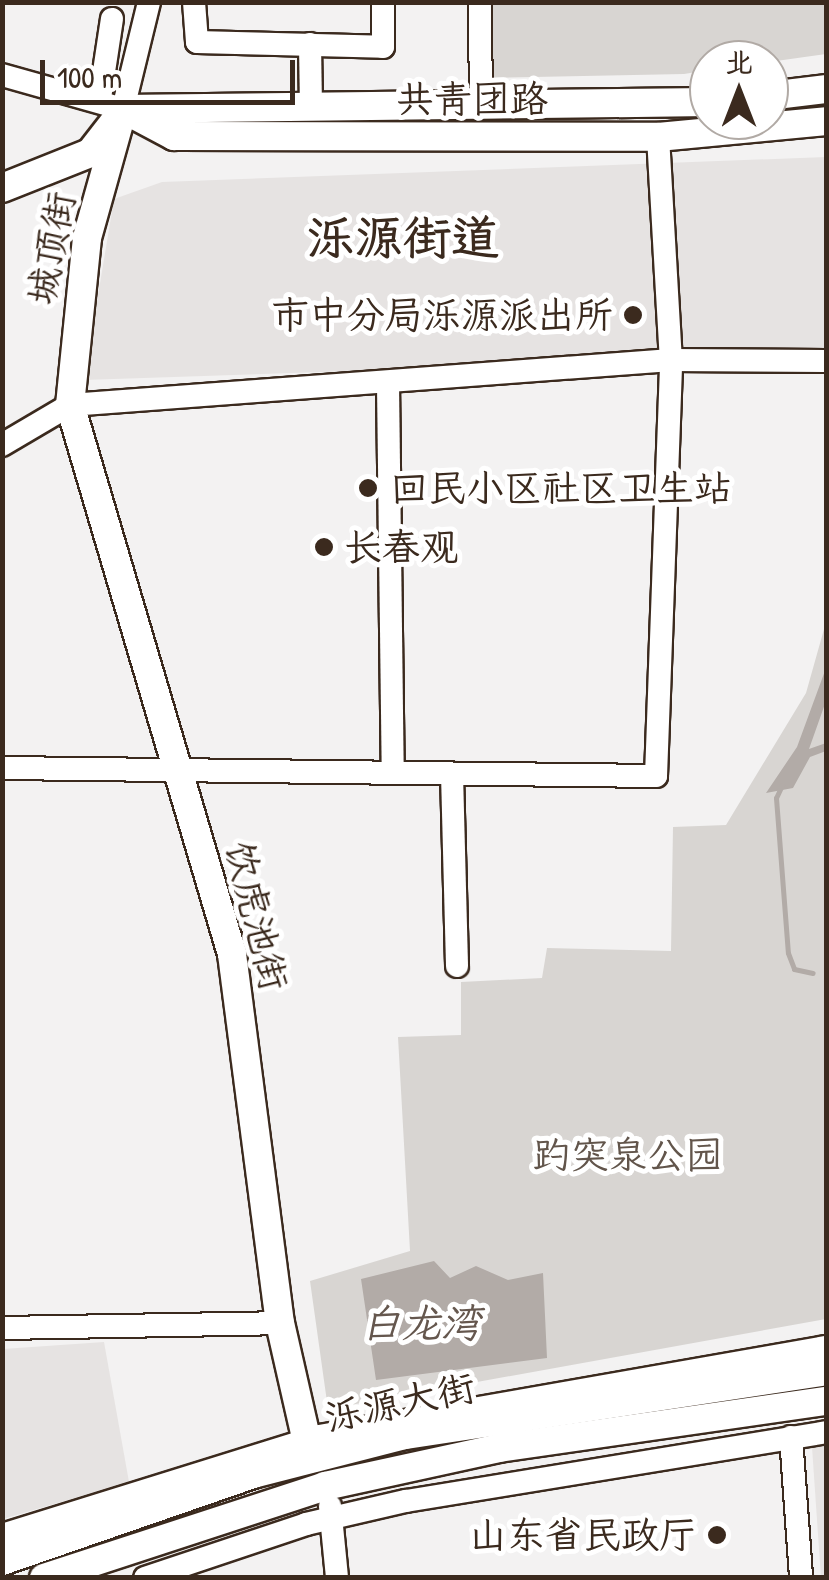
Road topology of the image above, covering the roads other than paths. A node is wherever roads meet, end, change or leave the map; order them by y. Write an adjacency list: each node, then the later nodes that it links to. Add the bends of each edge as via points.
1 (148, 2): 12 (street)
2 (194, 2): 6 (street, via 197,42)
3 (383, 2): 6 (street, via 383,47)
4 (480, 2): 14 (street)
5 (112, 19): 12 (street)
6 (310, 44): 13 (street)
7 (2, 75): 12 (street)
8 (2, 87): 12 (street)
9 (826, 90): 10 (main road)
10 (789, 94)
11 (689, 102): 14 (main road, 共青团路)
12 (112, 103): 13 (main road, 共青团路); 16 (main road, 共青团路, via 174,136); 17 (main road, via 90,153); 21 (main road, 城顶街, via 87,238)
13 (312, 107): 14 (main road, 共青团路)
14 (480, 107)
15 (826, 121): 16 (main road, 共青团路)
16 (658, 137): 18 (street)
17 (2, 188)
18 (671, 360): 19 (street); 20 (street); 25 (street, via 656,776)
19 (826, 361)
20 (388, 384): 21 (street); 24 (street)
21 (70, 405): 22 (street); 26 (main road, 饮虎池街)
22 (2, 444)
23 (2, 768): 26 (street)
24 (393, 774): 25 (street); 26 (street)
25 (452, 774): 27 (street)
26 (181, 775): 28 (main road, 饮虎池街, via 238,988)
27 (458, 966)
28 (280, 1323): 29 (street); 35 (main road, 饮虎池街)
29 (2, 1328)
30 (826, 1347): 35 (street)
31 (826, 1371): 35 (main road, 泺源大街)
32 (826, 1400): 36 (main road, 泺源大街, via 499,1448)
33 (826, 1432): 34 (street)
34 (791, 1437): 37 (street, via 604,1464); 43 (street)
35 (309, 1449): 38 (street); 39 (main road, 泺源大街)
36 (325, 1486): 37 (street); 40 (main road, 泺源大街)
37 (332, 1518): 41 (street); 42 (street)
38 (2, 1535)
39 (2, 1561)
40 (44, 1578)
41 (145, 1578)
42 (336, 1578)
43 (802, 1578)

